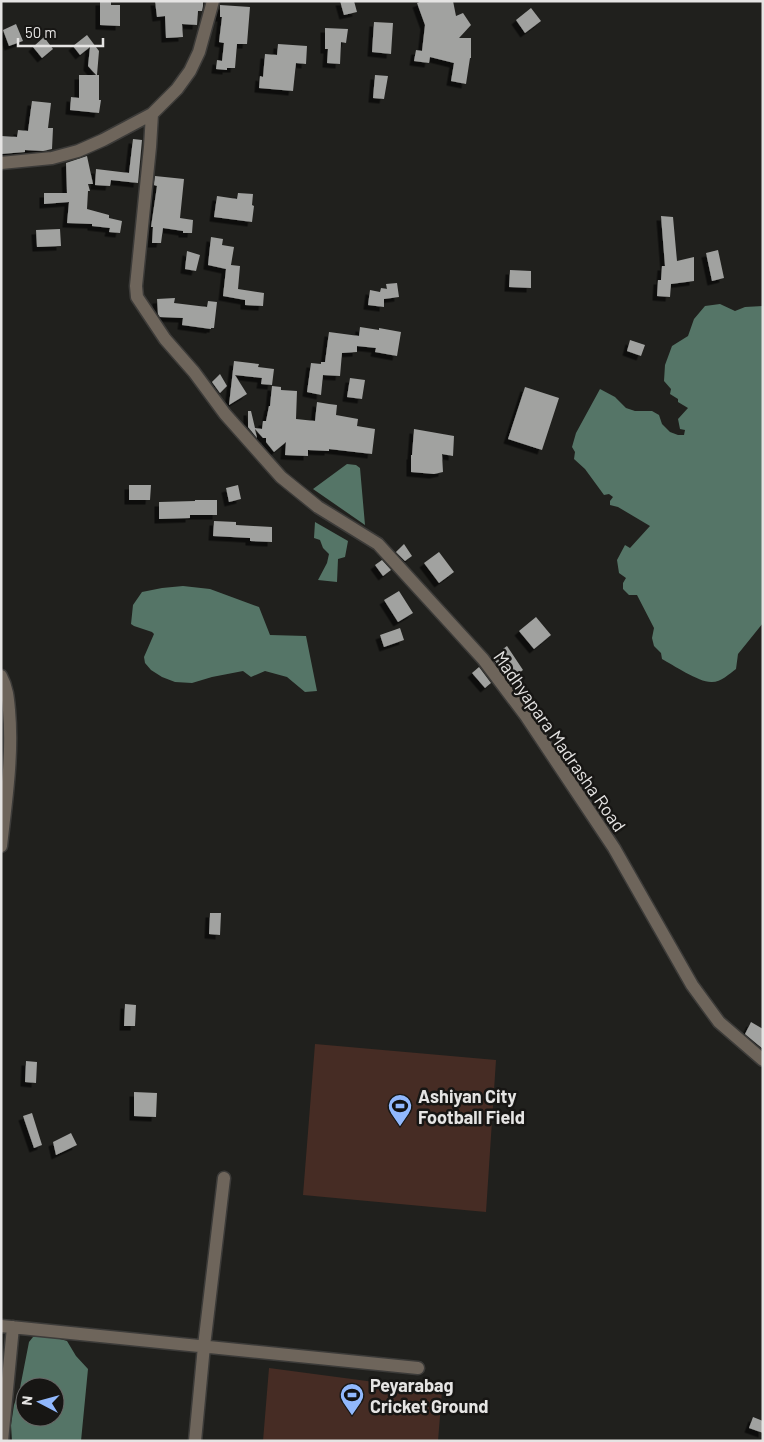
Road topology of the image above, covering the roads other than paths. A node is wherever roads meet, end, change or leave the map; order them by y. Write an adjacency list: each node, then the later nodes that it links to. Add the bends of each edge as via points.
1 (213, 1): 2 (street, via 199,52 190,71)
2 (152, 114): 3 (street, via 78,151 52,158); 6 (street, Madhyapara Madrasha Road, via 136,286 137,297 146,311 225,414 281,477 318,507 378,544 483,659 526,716 614,848 692,985 719,1022)
3 (1, 164)
4 (1, 676): 5 (street, via 7,691 11,749)
5 (1, 846)
6 (763, 1060)
7 (224, 1178): 9 (street)
8 (7, 1326): 9 (street); 11 (street)
9 (204, 1346): 10 (street); 12 (street)
10 (418, 1368)
11 (2, 1441)
12 (195, 1441)

